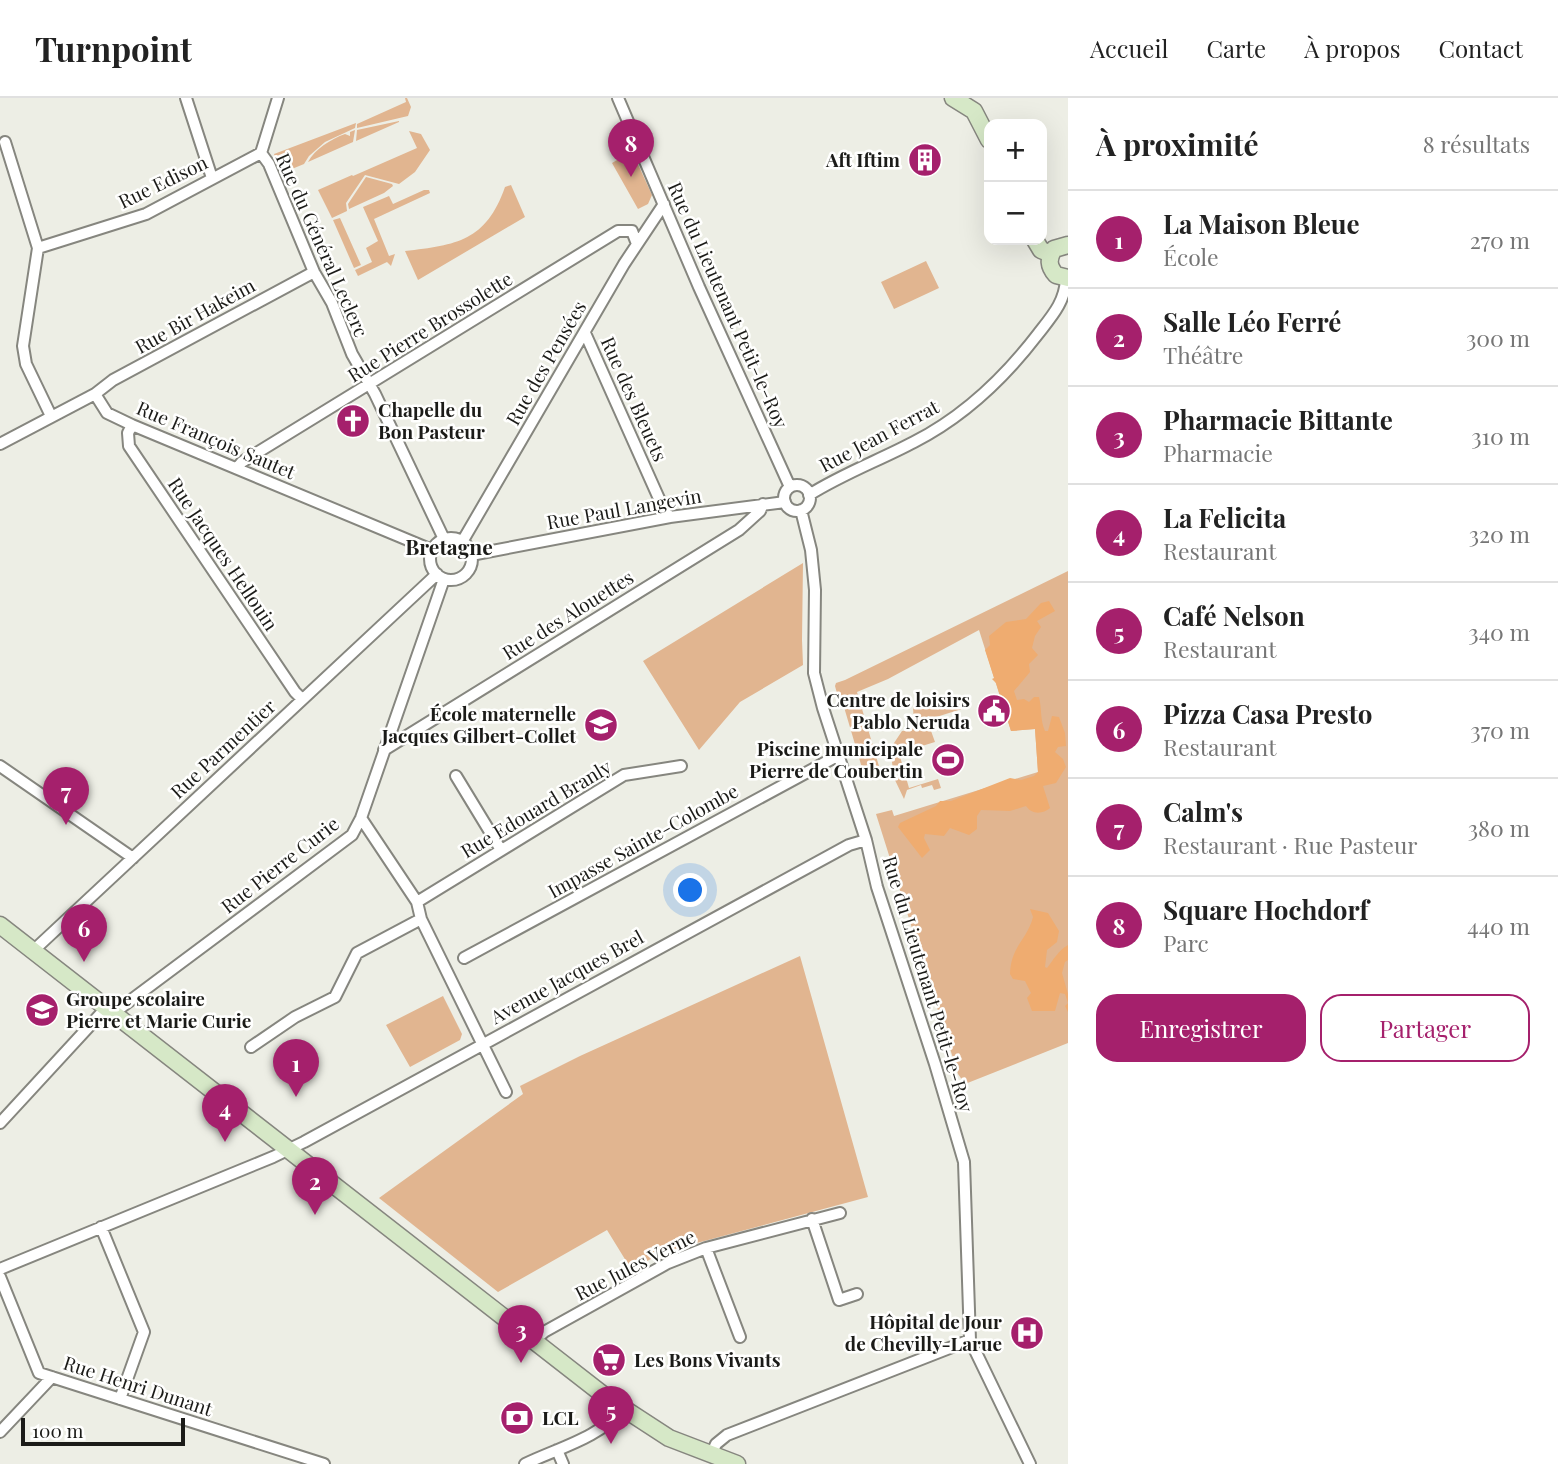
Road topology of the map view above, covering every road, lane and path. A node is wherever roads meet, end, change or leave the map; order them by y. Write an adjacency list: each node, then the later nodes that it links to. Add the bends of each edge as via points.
1 (186, 98): 8 (street)
2 (278, 98): 7 (street)
3 (618, 98): 9 (street, Rue du Lieutenant Petit-le-Roy)
4 (953, 98): 5 (main road, via 974,111)
5 (984, 130)
6 (5, 142): 13 (street)
7 (261, 153): 8 (street, Rue Edison); 15 (street, Rue du Général Leclerc)
8 (212, 178): 13 (street, Rue Edison, via 146,215)
9 (664, 204): 10 (street, Rue des Pensées); 24 (street, Rue du Lieutenant Petit-le-Roy)
10 (637, 244): 17 (street, Rue des Pensées); 18 (street, Rue Pierre Brossolette, via 632,231 618,231)
11 (1068, 244): 14 (main road)
12 (1038, 245): 14 (main road)
13 (38, 248): 20 (street, via 23,346 26,364)
14 (1051, 254): 16 (main road, via 1055,275)
15 (314, 272): 18 (street, Rue du Général Leclerc); 19 (street, Rue Bir Hakeim)
16 (1067, 278): 25 (street, Rue Jean Ferrat, via 1056,310 989,388 931,432)
17 (585, 332): 29 (street, Rue des Bleuets); 31 (street, Rue des Pensées)
18 (370, 386): 23 (street, Rue Pierre Brossolette); 30 (street, Rue du Général Leclerc)
19 (95, 394): 20 (street); 21 (street, Rue François Sautet, via 107,413)
20 (51, 416): 22 (street)
21 (132, 425): 23 (street, Rue François Sautet); 35 (street, Rue Jacques Hellouin, via 128,446)
22 (0, 444)
23 (237, 468): 32 (street, Rue François Sautet)
24 (790, 487): 25 (street, via 802,486); 26 (street)
25 (809, 495): 28 (street)
26 (785, 502): 27 (street, Rue Paul Langevin); 28 (street, via 789,508)
27 (763, 504): 29 (street, Rue Paul Langevin); 36 (street, Rue des Alouettes, via 739,530)
28 (801, 510): 37 (street, Rue du Lieutenant Petit-le-Roy, via 815,590 814,673)
29 (670, 517): 33 (street, Rue Paul Langevin)
30 (444, 539): 31 (street); 32 (street)
31 (462, 542): 33 (street)
32 (432, 550): 34 (street, via 430,563)
33 (471, 555): 34 (street, via 464,575)
34 (440, 576): 35 (street, Rue Parmentier); 36 (street, Rue Pierre Curie)
35 (302, 699): 44 (street, Rue Parmentier)
36 (384, 750): 41 (street, Rue Pierre Curie)
37 (839, 755): 42 (street, Rue du Lieutenant Petit-le-Roy); 49 (street, Impasse Sainte-Colombe)
38 (0, 766): 44 (street)
39 (681, 766): 43 (street, Rue Edouard Branly, via 624,775)
40 (456, 776): 43 (street)
41 (361, 818): 45 (street); 50 (street, Rue Pierre Curie, via 352,835)
42 (866, 840): 51 (street, Avenue Jacques Brel, via 849,845); 64 (street, Rue du Lieutenant Petit-le-Roy, via 964,1162)
43 (501, 850): 45 (street, Rue Edouard Branly)
44 (133, 858): 48 (street, Rue Parmentier)
45 (417, 902): 46 (street)
46 (421, 919): 51 (street); 52 (street, via 357,953 335,998 295,1017)
47 (0, 925): 48 (main road)
48 (34, 950): 50 (main road)
49 (464, 958)
50 (111, 1010): 54 (street, Rue Pierre Curie); 55 (main road)
51 (483, 1043): 53 (street); 55 (street, Avenue Jacques Brel)
52 (251, 1047)
53 (506, 1092)
54 (0, 1123)
55 (287, 1150): 58 (street, Avenue Jacques Brel); 65 (main road)
56 (840, 1213): 57 (street, Rue Jules Verne)
57 (812, 1219): 59 (street, Rue Jules Verne); 62 (street, via 839,1300)
58 (101, 1227): 60 (street, Avenue Jacques Brel); 67 (street, via 144,1332)
59 (706, 1248): 63 (street); 65 (street, Rue Jules Verne, via 657,1270)
60 (0, 1269)
61 (0, 1277): 66 (street, Rue Henri Dunant, via 39,1373)
62 (857, 1294)
63 (740, 1337)
64 (970, 1340): 71 (street, via 727,1435); 72 (street, Rue du Lieutenant Petit-le-Roy)
65 (534, 1341): 68 (main road)
66 (52, 1377): 67 (street, Rue Henri Dunant); 69 (street)
67 (120, 1399): 73 (street, Rue Henri Dunant)
68 (623, 1409): 70 (street, via 601,1429); 71 (main road, via 669,1438)
69 (0, 1432)
70 (557, 1450): 74 (street); 75 (street)
71 (711, 1455): 76 (main road)
72 (1030, 1463)
73 (324, 1464)
74 (525, 1464)
75 (563, 1464)
76 (737, 1464)

